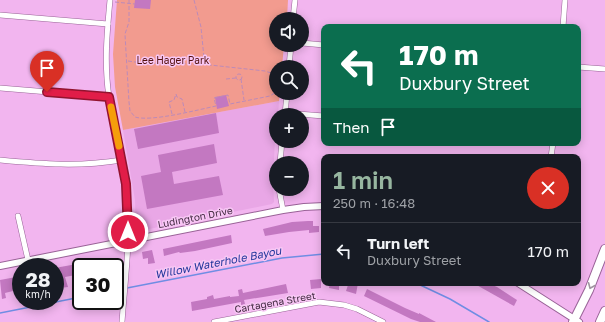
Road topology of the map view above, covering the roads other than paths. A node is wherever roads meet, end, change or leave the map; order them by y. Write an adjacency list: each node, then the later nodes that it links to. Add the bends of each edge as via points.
1 (295, 0): 4 (street)
2 (565, 0): 7 (street)
3 (110, 1): 6 (street)
4 (294, 12)
5 (0, 15): 6 (street)
6 (108, 24): 13 (street, via 106,66)
7 (563, 24)
8 (309, 44): 9 (street)
9 (321, 45)
10 (581, 67): 11 (street)
11 (605, 68)
12 (0, 88): 13 (street)
13 (109, 97): 17 (street)
14 (309, 115): 15 (street)
15 (321, 116)
16 (0, 160): 17 (street, via 64,165)
17 (122, 160): 22 (street, via 127,197)
18 (280, 196): 20 (street)
19 (321, 206): 20 (street, Ludington Drive)
20 (283, 210): 22 (street, Ludington Drive)
21 (18, 216): 24 (street)
22 (127, 241): 25 (street, Ludington Drive); 31 (street)
23 (605, 249): 30 (main road, one-way to 30)
24 (28, 258)
25 (38, 258)
26 (12, 263): 27 (street, Ludington Drive)
27 (0, 266)
28 (522, 286): 30 (street)
29 (605, 311): 34 (main road)
30 (575, 321)
31 (122, 322)
32 (214, 322): 33 (street, Cartagena Street, via 319,302 350,307)
33 (383, 322)
34 (600, 322)

